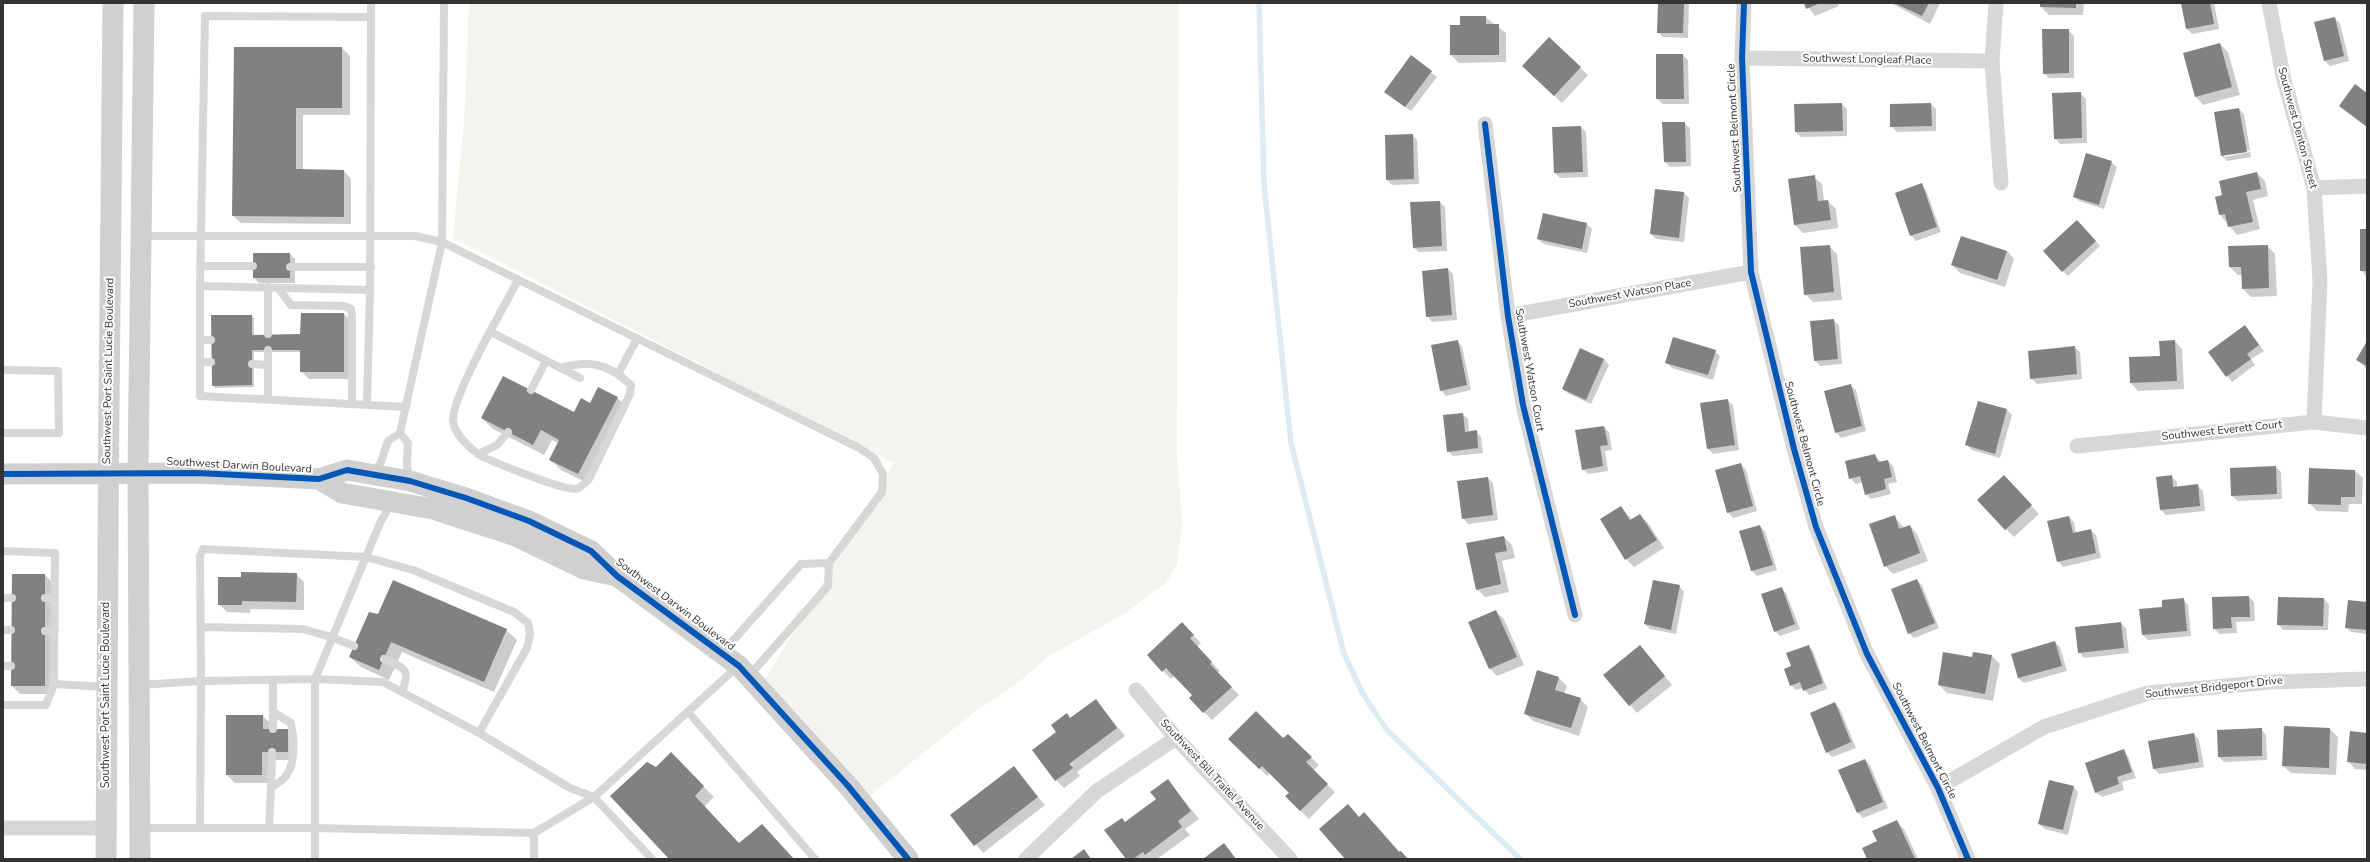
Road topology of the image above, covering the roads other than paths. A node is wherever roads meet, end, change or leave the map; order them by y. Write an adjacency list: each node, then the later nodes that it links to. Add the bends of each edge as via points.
1 (113, 3): 59 (main road, Southwest Port Saint Lucie Boulevard)
2 (144, 3): 16 (main road)
3 (371, 3): 8 (lane)
4 (444, 3): 18 (lane)
5 (1744, 3): 9 (street, Southwest Belmont Circle)
6 (1996, 3): 10 (street)
7 (2269, 3): 14 (street, Southwest Denton Street, via 2283,76)
8 (371, 17): 15 (lane, via 205,16); 17 (lane)
9 (1742, 58): 10 (street, Southwest Longleaf Place); 23 (street, Southwest Belmont Circle)
10 (1992, 61): 12 (street)
11 (1485, 124): 29 (street, Southwest Watson Court)
12 (2001, 183)
13 (2367, 186): 14 (street)
14 (2314, 188): 50 (street, Southwest Denton Street, via 2320,280)
15 (200, 235): 16 (lane); 17 (lane); 19 (lane)
16 (140, 236): 57 (main road)
17 (371, 236): 18 (lane, via 415,236); 22 (lane)
18 (442, 242): 24 (lane); 49 (lane)
19 (200, 266): 20 (lane); 25 (lane)
20 (253, 266)
21 (290, 267): 22 (lane)
22 (371, 267): 28 (lane)
23 (1751, 272): 29 (street, Southwest Watson Place); 100 (street, Southwest Belmont Circle, via 1794,449 1816,527 1867,654)
24 (518, 280): 30 (lane); 32 (lane)
25 (200, 286): 26 (lane); 33 (lane)
26 (268, 287): 27 (lane); 31 (lane)
27 (278, 288): 28 (lane); 47 (lane, via 291,305 344,306 350,309)
28 (370, 290): 48 (lane)
29 (1508, 316): 72 (street, Southwest Watson Court, via 1524,405)
30 (491, 332): 36 (lane); 56 (lane, via 460,392 454,412 455,428 462,439)
31 (268, 334)
32 (637, 339): 43 (lane); 66 (lane, via 859,448 874,458 883,474 882,492)
33 (201, 340): 34 (lane); 37 (lane)
34 (211, 340)
35 (268, 350): 40 (lane)
36 (546, 361): 41 (lane); 45 (lane)
37 (200, 362): 38 (lane); 46 (lane, via 200,396)
38 (211, 362)
39 (252, 364): 40 (lane)
40 (268, 365): 46 (lane)
41 (560, 368): 43 (lane, via 593,362); 44 (lane)
42 (3, 370): 54 (lane, via 58,371 59,432)
43 (618, 374): 56 (lane, via 631,385 630,394 589,479 583,486 576,489 553,485)
44 (580, 378)
45 (531, 390)
46 (268, 400): 47 (lane)
47 (352, 403): 48 (lane)
48 (367, 404): 49 (lane)
49 (406, 407): 53 (lane)
50 (2314, 422): 51 (street, Southwest Everett Court); 55 (street, Southwest Everett Court)
51 (2367, 428)
52 (508, 432): 56 (lane, via 497,445)
53 (400, 433): 60 (lane, via 388,441 382,462); 62 (lane, via 408,442 407,464)
54 (3, 434)
55 (2077, 446)
56 (478, 454)
57 (138, 472): 59 (main road, Southwest Darwin Boulevard); 61 (main road, Southwest Darwin Boulevard); 88 (main road)
58 (3, 474): 59 (main road, Southwest Darwin Boulevard)
59 (107, 474): 89 (main road, Southwest Port Saint Lucie Boulevard)
60 (372, 474): 61 (main road, Southwest Darwin Boulevard, via 347,470); 62 (main road, Southwest Darwin Boulevard)
61 (319, 479): 63 (main road, Southwest Darwin Boulevard, via 342,493)
62 (410, 481): 67 (main road, Southwest Darwin Boulevard, via 466,498 529,522 591,551)
63 (393, 501): 65 (lane); 67 (main road, Southwest Darwin Boulevard, via 433,509 516,536 584,569)
64 (3, 552): 71 (lane, via 56,554)
65 (366, 557): 73 (lane, via 203,549 200,556); 76 (lane); 96 (lane, via 413,570 514,612 528,623 530,635 527,648)
66 (829, 563): 78 (lane, via 801,564); 82 (lane, via 828,586)
67 (617, 576): 78 (main road, Southwest Darwin Boulevard)
68 (3, 598): 69 (lane)
69 (12, 598)
70 (45, 598): 71 (lane)
71 (55, 598): 74 (lane)
72 (1575, 615)
73 (201, 627): 76 (lane, via 303,629); 86 (lane)
74 (55, 630): 75 (lane); 81 (lane)
75 (45, 631)
76 (331, 636): 77 (lane); 83 (lane)
77 (354, 646)
78 (722, 653): 82 (main road, Southwest Darwin Boulevard)
79 (384, 659): 91 (lane, via 406,672 407,679)
80 (45, 666): 81 (lane)
81 (54, 666): 87 (lane)
82 (744, 671): 94 (lane); 116 (main road, Southwest Darwin Boulevard, via 849,787)
83 (315, 679): 85 (lane); 91 (lane, via 382,682); 107 (lane)
84 (2367, 679): 100 (street, Southwest Bridgeport Drive, via 2270,682 2148,693 2044,727)
85 (273, 680): 86 (lane); 93 (lane)
86 (201, 681): 88 (lane); 105 (lane)
87 (54, 684): 89 (lane); 92 (lane, via 46,705)
88 (139, 685): 104 (main road)
89 (106, 687): 103 (main road, Southwest Port Saint Lucie Boulevard)
90 (1136, 690): 97 (street, Southwest Bill Traitel Avenue)
91 (402, 692): 96 (lane)
92 (3, 705)
93 (273, 712): 95 (lane); 99 (lane, via 291,723 294,737 291,765 286,777)
94 (689, 713): 101 (lane); 115 (lane)
95 (273, 729)
96 (478, 733): 101 (lane, via 570,788)
97 (1176, 738): 117 (street, via 1097,791); 118 (street, Southwest Bill Traitel Avenue)
98 (272, 752): 99 (lane)
99 (271, 788): 106 (lane)
100 (1938, 788): 119 (street, Southwest Belmont Circle)
101 (594, 797): 108 (lane); 114 (lane)
102 (3, 828): 103 (street)
103 (106, 828): 109 (main road, Southwest Port Saint Lucie Boulevard); 110 (main road)
104 (140, 828): 105 (lane); 111 (main road)
105 (200, 828): 106 (lane)
106 (270, 828): 107 (lane)
107 (315, 828): 108 (lane); 112 (lane)
108 (534, 833): 113 (lane)
109 (106, 859)
110 (122, 859)
111 (140, 859)
112 (315, 859)
113 (534, 859)
114 (652, 859)
115 (814, 859)
116 (908, 859)
117 (1026, 859)
118 (1290, 859)
119 (1968, 859)

